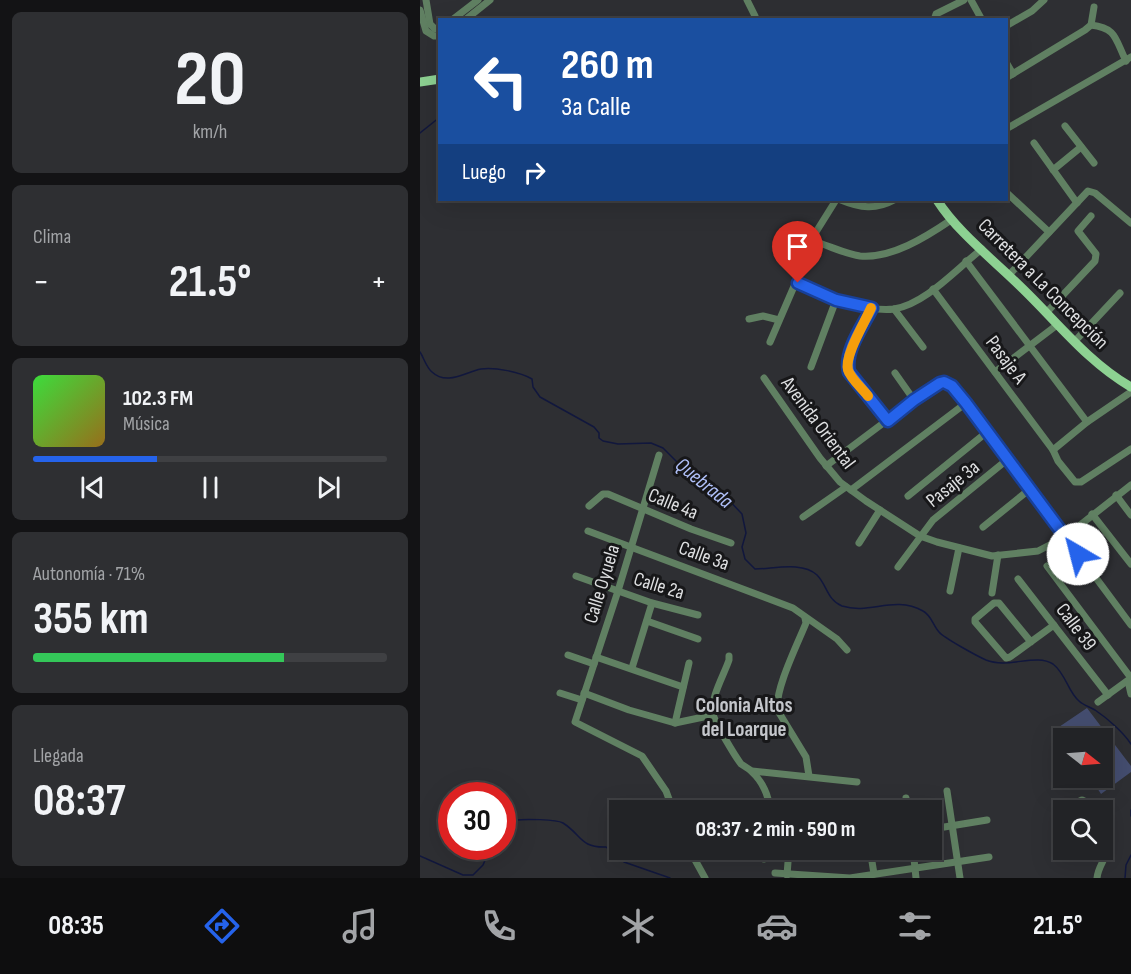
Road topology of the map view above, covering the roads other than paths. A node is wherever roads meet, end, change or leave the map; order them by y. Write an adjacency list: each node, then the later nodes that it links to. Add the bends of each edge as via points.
1 (426, 0): 17 (street, via 430,24)
2 (478, 0): 11 (street)
3 (490, 0): 12 (street)
4 (747, 0): 10 (street)
5 (964, 0): 13 (street)
6 (971, 0): 14 (street)
7 (1044, 0): 16 (street)
8 (1094, 7): 15 (street)
9 (420, 10): 18 (street, via 426,31)
10 (755, 16)
11 (455, 18)
12 (468, 18)
13 (935, 18)
14 (981, 18)
15 (1091, 25): 19 (street, via 1110,30); 20 (street)
16 (1008, 26)
17 (438, 28)
18 (438, 36)
19 (1128, 59): 24 (street)
20 (1010, 76)
21 (438, 79): 22 (main road)
22 (420, 82)
23 (1065, 126): 26 (street)
24 (1008, 128)
25 (1034, 143): 28 (street)
26 (1081, 147): 27 (street); 28 (street)
27 (1094, 163)
28 (1053, 170): 34 (street)
29 (1008, 194): 38 (street)
30 (835, 201): 36 (street, via 815,238 819,243 861,256 890,252)
31 (844, 201): 32 (street, via 865,208)
32 (891, 201)
33 (938, 201): 36 (main road, Carretera a La Concepción)
34 (1077, 203): 37 (street, via 1086,192 1093,192); 38 (street)
35 (1091, 216): 47 (street, via 1078,231 1096,254 1095,261)
36 (951, 220): 39 (main road, Carretera a La Concepción)
37 (1131, 223)
38 (1049, 232): 41 (street)
39 (982, 249): 40 (street); 41 (main road, Carretera a La Concepción)
40 (966, 261): 42 (street); 54 (street)
41 (1009, 275): 47 (main road, Carretera a La Concepción)
42 (933, 290): 46 (street); 56 (street, Pasaje A)
43 (1120, 293): 52 (street)
44 (836, 300): 45 (street); 49 (street, via 795,284); 55 (street)
45 (872, 308): 46 (street); 63 (street, via 848,365 849,372)
46 (894, 309): 53 (street)
47 (1046, 314): 50 (main road, Carretera a La Concepción)
48 (749, 319): 49 (street, via 763,316)
49 (779, 320): 51 (street)
50 (1057, 325): 52 (main road, Carretera a La Concepción); 54 (street)
51 (770, 342)
52 (1075, 342): 59 (main road, Carretera a La Concepción, via 1103,369)
53 (923, 347)
54 (1030, 347): 56 (street); 64 (street)
55 (811, 367)
56 (995, 372): 67 (street, Pasaje A)
57 (895, 373): 61 (street)
58 (764, 378): 70 (street, Avenida Oriental)
59 (1131, 387)
60 (1131, 392): 64 (street)
61 (914, 400): 62 (street, via 944,382); 63 (street)
62 (966, 403): 65 (street); 72 (street)
63 (888, 421): 70 (street)
64 (1087, 422): 67 (street)
65 (987, 432): 69 (street); 75 (street)
66 (1131, 449): 67 (street, Pasaje A, via 1078,483)
67 (1053, 450)
68 (659, 455): 77 (street, Calle Oyuela)
69 (1008, 459): 73 (street); 84 (street, Pasaje 3a, via 933,520)
70 (826, 466): 72 (street, Avenida Oriental)
71 (1131, 485): 74 (street, Avenida Oriental)
72 (848, 489): 78 (street, Avenida Oriental); 81 (street)
73 (1030, 489): 82 (street); 85 (street)
74 (1116, 495): 79 (street, Avenida Oriental); 80 (street)
75 (908, 496)
76 (589, 506): 77 (street, Calle 4a, via 603,494)
77 (642, 509): 86 (street, Calle 4a); 88 (street, Calle Oyuela)
78 (880, 510): 84 (street, Avenida Oriental); 87 (street)
79 (1092, 514): 85 (street, Avenida Oriental); 91 (street)
80 (1131, 515)
81 (803, 517)
82 (983, 527)
83 (588, 531): 88 (street, Calle 3a)
84 (920, 536): 89 (street, Avenida Oriental); 93 (street, Pasaje 3a)
85 (1065, 537): 90 (street, Avenida Oriental, via 1038,551); 104 (street)
86 (731, 543)
87 (859, 543)
88 (630, 547): 96 (street, Calle Oyuela); 101 (street, Calle 3a, via 793,608)
89 (959, 548): 90 (street, Avenida Oriental); 97 (street)
90 (998, 555): 98 (street)
91 (1131, 564)
92 (1047, 566): 113 (street)
93 (898, 567)
94 (576, 576): 96 (street, Calle 2a)
95 (1018, 579): 103 (street, Calle 39)
96 (618, 591): 99 (street, Calle 2a); 110 (street, Calle Oyuela)
97 (950, 591)
98 (992, 593)
99 (652, 603): 100 (street, Calle 2a); 102 (street)
100 (698, 615)
101 (805, 618): 107 (street, Calle 3a); 123 (street, via 776,704 806,756)
102 (647, 621): 105 (street); 112 (street)
103 (1054, 625): 106 (street); 117 (street, Calle 39)
104 (1131, 625)
105 (698, 639)
106 (1030, 642): 106 (street, via 1004,657 975,622 999,603)
107 (847, 650)
108 (568, 656): 110 (street)
109 (729, 656): 120 (street)
110 (595, 661): 112 (street); 118 (street, Calle Oyuela)
111 (689, 663): 114 (street)
112 (632, 668): 114 (street)
113 (1129, 680): 116 (street); 117 (street)
114 (683, 687): 121 (street)
115 (560, 693): 118 (street)
116 (1131, 694)
117 (1108, 695): 119 (street)
118 (583, 697): 121 (street); 126 (street, Calle Oyuela, via 575,722 642,756)
119 (1098, 702)
120 (713, 715): 121 (street); 122 (street, via 737,758)
121 (675, 723)
122 (752, 771): 123 (street); 127 (street)
123 (809, 776): 124 (street)
124 (857, 782)
125 (947, 791): 129 (street)
126 (669, 800)
127 (768, 800)
128 (987, 820): 129 (street)
129 (952, 826): 130 (street); 137 (street)
130 (942, 828)
131 (989, 857): 137 (street)
132 (695, 860): 142 (street)
133 (788, 860): 141 (street)
134 (872, 860): 140 (street)
135 (914, 860): 138 (street)
136 (1103, 860): 146 (street)
137 (957, 861): 138 (street); 145 (street)
138 (915, 868): 140 (street); 144 (street)
139 (775, 873): 141 (street)
140 (874, 874): 143 (street)
141 (787, 876): 143 (street)
142 (705, 878)
143 (822, 878)
144 (916, 878)
145 (960, 878)
146 (1097, 878)

